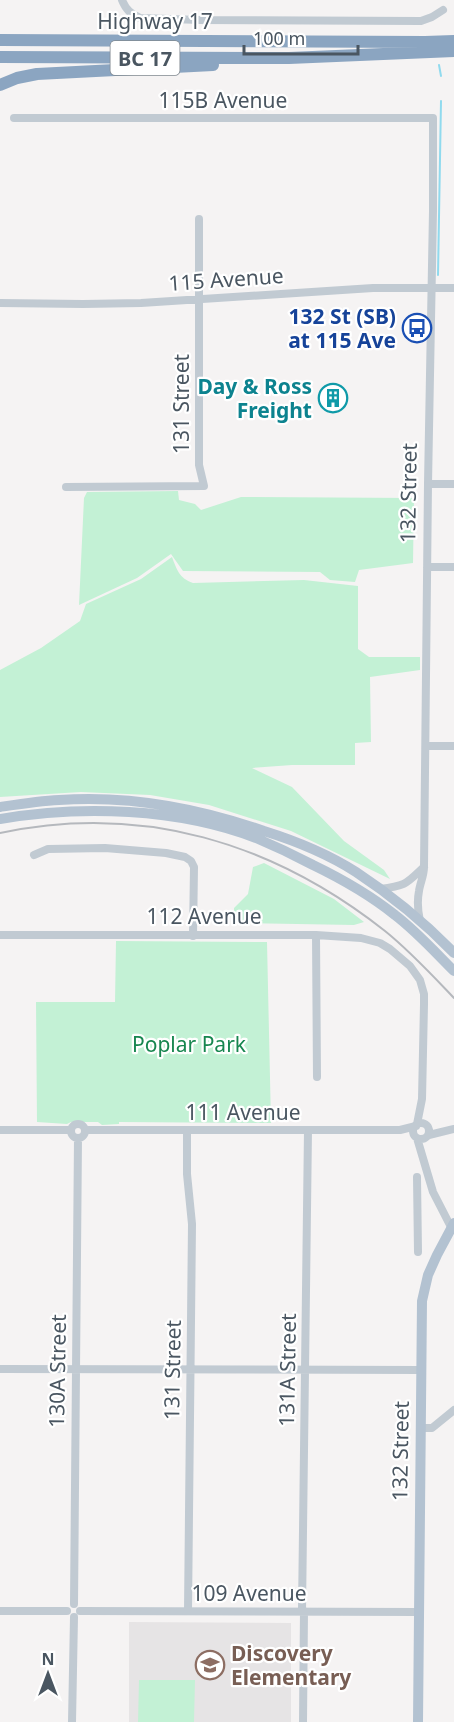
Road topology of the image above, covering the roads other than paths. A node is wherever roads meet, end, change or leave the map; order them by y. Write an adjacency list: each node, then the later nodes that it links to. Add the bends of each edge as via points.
1 (124, 4): 2 (street, via 140,18 200,20 422,21)
2 (443, 10)
3 (0, 32): 5 (highway)
4 (0, 40): 5 (highway, Highway 17 / BC 17)
5 (22, 40): 6 (highway, Highway 17 / BC 17)
6 (454, 41)
7 (454, 51): 9 (highway, Highway 17 / BC 17)
8 (0, 57): 9 (highway, Highway 17 / BC 17)
9 (290, 58): 10 (highway, via 37,74)
10 (0, 85)
11 (14, 118): 12 (street, 115B Avenue)
12 (433, 118): 14 (street, 132 Street)
13 (199, 219): 16 (street, 131 Street)
14 (431, 288): 15 (street, 115 Avenue); 16 (street, 115 Avenue); 18 (street, 132 Street)
15 (454, 288)
16 (198, 300): 17 (street, 115 Avenue); 20 (street, 131 Street, via 199,465 204,486)
17 (0, 303)
18 (428, 484): 19 (street); 21 (street, 132 Street)
19 (454, 484)
20 (66, 487)
21 (427, 567): 22 (street); 23 (street, 132 Street)
22 (454, 567)
23 (426, 746): 24 (street); 28 (street, 132 Street)
24 (454, 746)
25 (0, 807): 29 (main road, via 88,799 195,810 290,839 354,871)
26 (0, 819): 35 (main road, via 61,812 124,812 195,821 254,837 344,881 395,915)
27 (34, 855): 33 (street, via 48,849 105,848 185,857 194,867)
28 (424, 867): 29 (street, via 406,884); 30 (street, 132 Street, via 418,895)
29 (380, 889): 30 (main road)
30 (420, 921): 34 (main road)
31 (0, 935): 33 (street, 112 Avenue)
32 (316, 935): 33 (street, 112 Avenue); 36 (street, 112 Avenue, via 370,939); 38 (street)
33 (193, 936)
34 (452, 947): 35 (main road)
35 (433, 950): 37 (main road)
36 (401, 958): 45 (street, 132 Street, via 416,974 424,994)
37 (454, 971)
38 (318, 1077)
39 (452, 1129): 45 (street, 111 Avenue)
40 (0, 1130): 41 (street)
41 (71, 1130): 42 (street, via 77,1123); 46 (street)
42 (86, 1130): 43 (street, 111 Avenue); 46 (street)
43 (187, 1130): 44 (street, 111 Avenue); 54 (street, 131 Street, via 192,1224)
44 (308, 1130): 45 (street, 111 Avenue); 56 (street, 131A Street)
45 (422, 1131): 48 (street, 132 Street)
46 (78, 1138): 53 (street, 130A Street)
47 (417, 1177): 49 (street)
48 (433, 1192): 49 (street); 50 (street, 132 Street)
49 (418, 1198): 51 (street)
50 (453, 1226): 55 (main road, 132 Street, via 426,1280)
51 (418, 1252)
52 (0, 1370): 53 (street)
53 (75, 1370): 54 (street); 60 (street, 130A Street)
54 (190, 1370): 56 (street); 61 (street, 131 Street)
55 (421, 1370): 56 (street); 58 (main road, 132 Street)
56 (305, 1371): 62 (street, 131A Street)
57 (454, 1410): 58 (street, via 432,1428)
58 (420, 1428): 63 (main road, 132 Street)
59 (0, 1611): 60 (street, 109 Avenue)
60 (74, 1611): 61 (street, 109 Avenue); 64 (street, 130A Street)
61 (188, 1611): 62 (street, 109 Avenue)
62 (303, 1611): 63 (street, 109 Avenue); 65 (street, 131A Street)
63 (418, 1612): 66 (main road, 132 Street)
64 (72, 1722)
65 (303, 1722)
66 (418, 1722)

